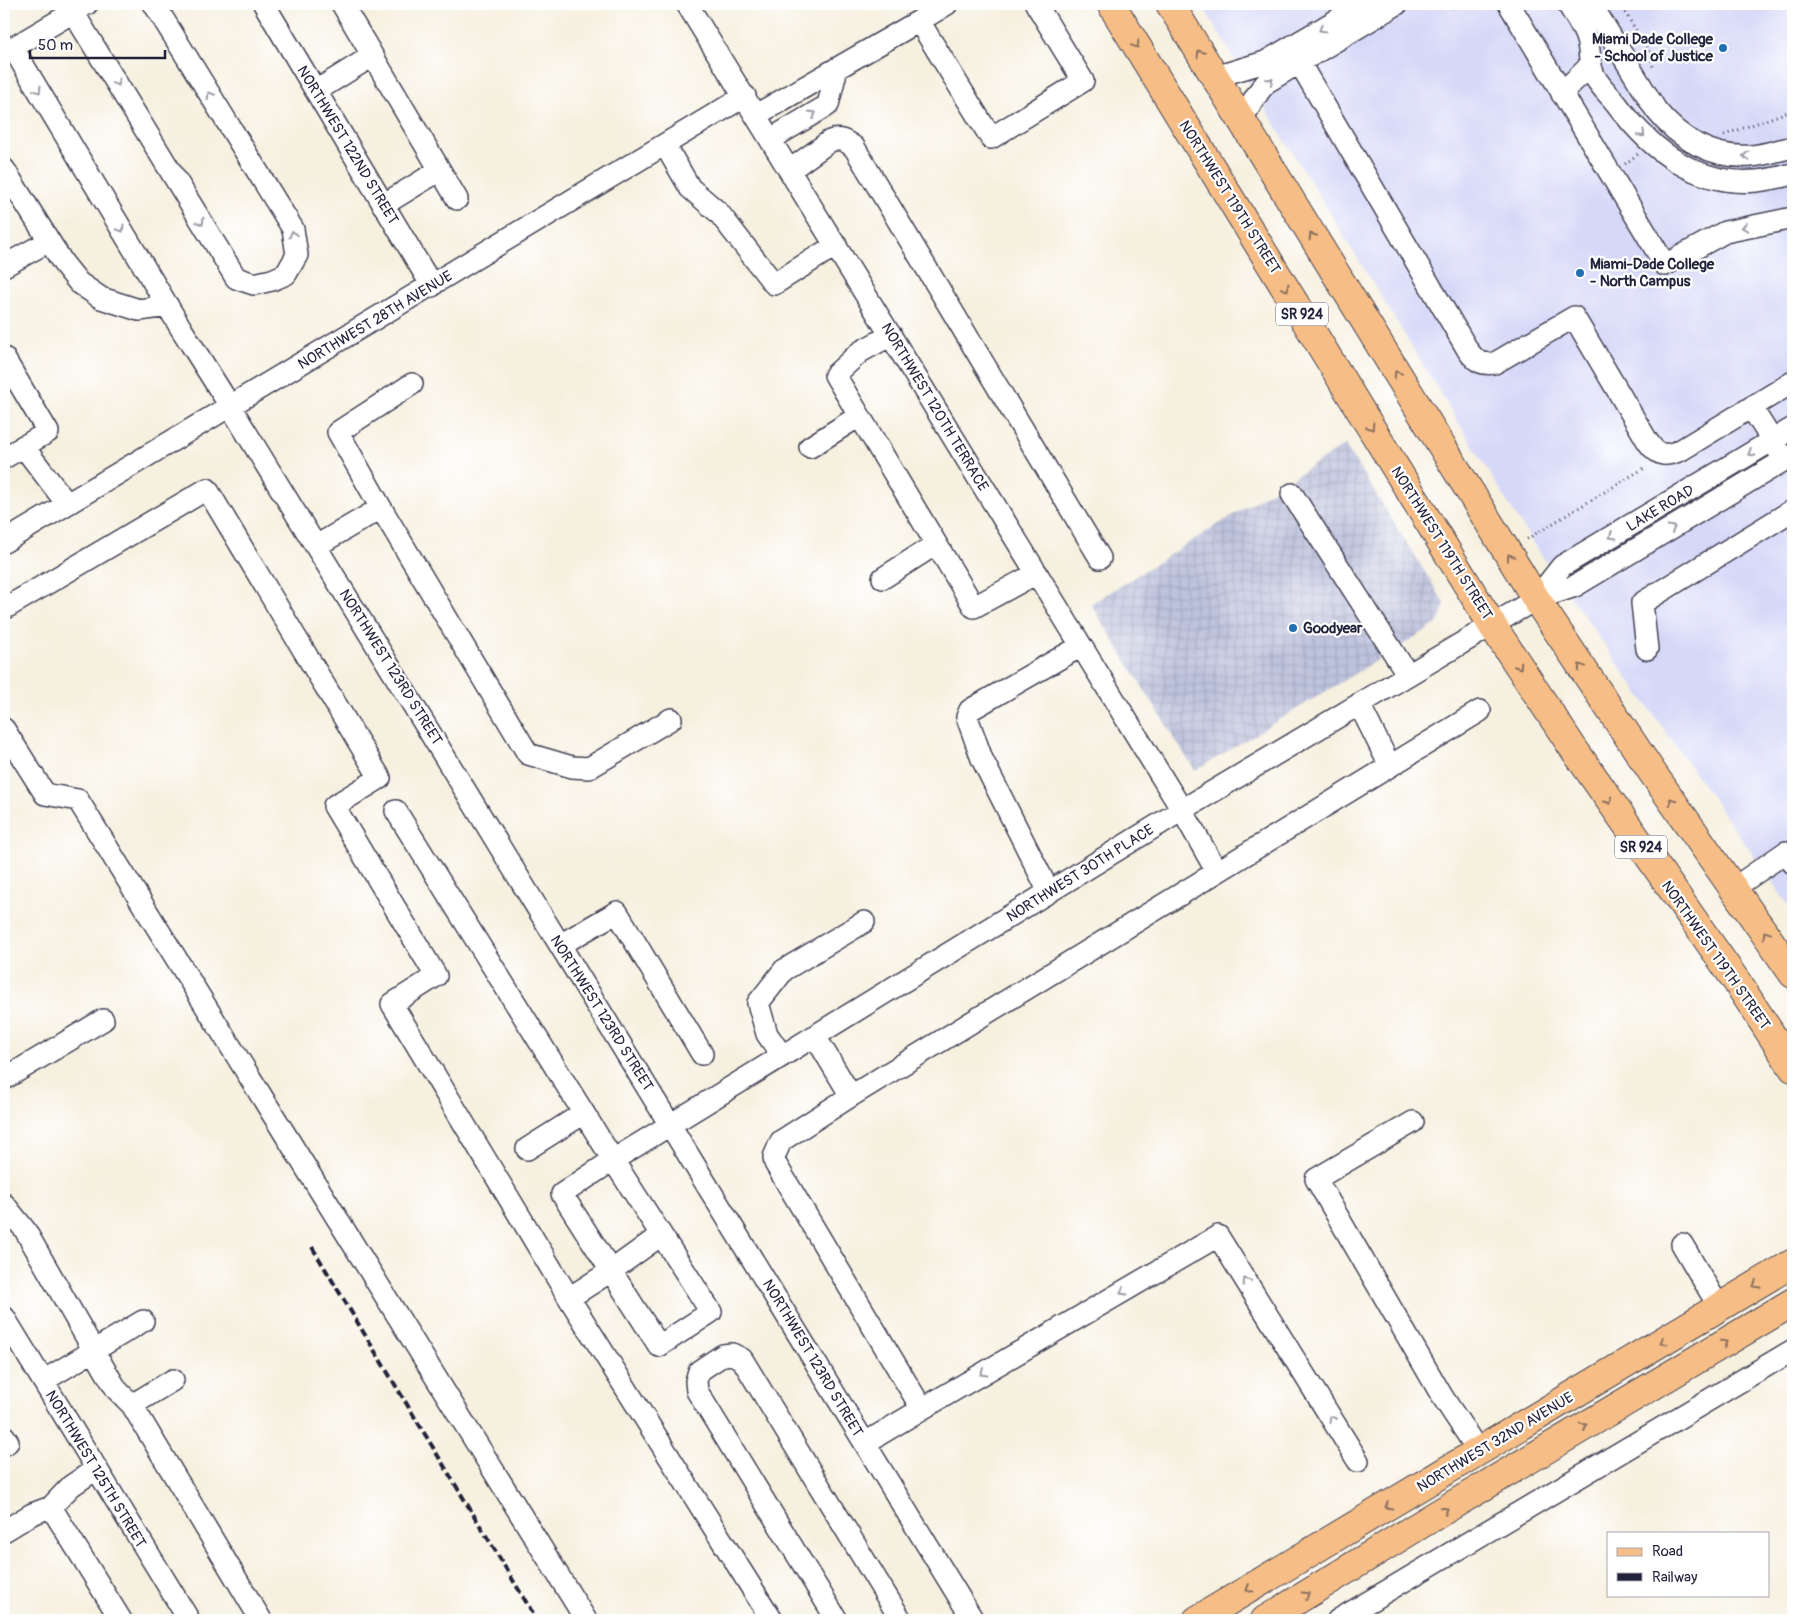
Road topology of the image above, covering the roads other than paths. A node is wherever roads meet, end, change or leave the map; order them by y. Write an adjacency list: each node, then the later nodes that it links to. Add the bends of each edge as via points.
1 (154, 4): 14 (street, one-way to 1, via 236,278 254,284 286,274 297,255 293,229)
2 (264, 4): 24 (street, NORTHWEST 122ND STREET)
3 (342, 4): 17 (street)
4 (687, 4): 26 (street, NORTHWEST 120TH TERRACE)
5 (947, 4): 15 (street)
6 (1036, 4): 15 (street, via 1083,81 991,138)
7 (1111, 4): 69 (main road, NORTHWEST 119TH STREET / SR 924, one-way to 69)
8 (1170, 4): 21 (main road, SR 924, one-way to 8)
9 (1364, 4): 21 (street, one-way to 21, via 1265,62)
10 (1397, 4): 18 (street)
11 (1509, 4): 25 (street)
12 (1568, 4): 19 (street, via 1588,41)
13 (1591, 4): 22 (street)
14 (80, 8): 16 (street)
15 (919, 21): 20 (street)
16 (8, 51): 43 (street, NORTHWEST 123RD STREET, one-way to 43)
17 (372, 56): 24 (street); 33 (street)
18 (1299, 62): 28 (street, one-way to 18, via 1267,82); 49 (street, via 1476,361 1485,365 1495,362 1574,317 1658,459 1681,450)
19 (1590, 65): 23 (street); 25 (street)
20 (837, 68): 29 (street); 29 (street, one-way to 20, via 828,105)
21 (1215, 77): 28 (main road, SR 924)
22 (1649, 82): 27 (street, via 1632,103); 31 (street, one-way to 22, via 1750,156 1704,148 1682,136 1656,110)
23 (1600, 85): 25 (street, via 1574,94); 27 (street)
24 (316, 91): 37 (street, NORTHWEST 122ND STREET)
25 (1562, 94): 38 (street, one-way to 25, via 1725,232 1665,264)
26 (745, 96): 29 (street, NORTHWEST 120TH TERRACE); 30 (street, NORTHWEST 28TH AVENUE)
27 (1619, 107): 35 (street, one-way to 35, via 1650,143 1692,170 1724,180 1740,181)
28 (1241, 120): 67 (main road, SR 924, one-way to 28)
29 (764, 127): 34 (street, NORTHWEST 120TH TERRACE)
30 (665, 145): 40 (street, via 690,188 719,213 774,284); 42 (street, NORTHWEST 28TH AVENUE)
31 (1793, 147)
32 (4, 169): 39 (street)
33 (440, 170): 36 (street); 37 (street)
34 (790, 170): 40 (street, NORTHWEST 120TH TERRACE); 64 (street, via 837,138 854,147)
35 (1793, 174)
36 (457, 200)
37 (383, 205): 42 (street, NORTHWEST 122ND STREET)
38 (1793, 218)
39 (49, 241): 41 (street); 43 (street, via 78,283 101,298 139,310)
40 (836, 245): 44 (street, NORTHWEST 120TH TERRACE)
41 (4, 266)
42 (432, 286): 48 (street, NORTHWEST 28TH AVENUE)
43 (168, 306): 48 (street, NORTHWEST 123RD STREET)
44 (891, 335): 50 (street, via 860,352 835,375); 65 (street, NORTHWEST 120TH TERRACE)
45 (4, 358): 53 (street, via 48,432)
46 (1793, 382): 49 (street)
47 (412, 384): 59 (street, via 338,432)
48 (230, 406): 58 (street, NORTHWEST 28TH AVENUE); 63 (street, NORTHWEST 123RD STREET)
49 (1751, 407): 52 (street)
50 (859, 416): 54 (street); 62 (street)
51 (1793, 428): 52 (street, LAKE ROAD)
52 (1772, 441): 55 (street); 67 (street, LAKE ROAD, one-way to 67, via 1562,566)
53 (23, 446): 56 (street); 58 (street)
54 (810, 447)
55 (1789, 457): 67 (street, LAKE ROAD, one-way to 55, via 1575,586)
56 (4, 458)
57 (1292, 494): 72 (street)
58 (67, 504): 61 (street, NORTHWEST 28TH AVENUE)
59 (381, 508): 63 (street); 75 (street, via 528,754 572,767 589,768)
60 (1793, 510): 71 (street, via 1642,603)
61 (4, 542)
62 (936, 544): 65 (street, via 974,607); 66 (street)
63 (316, 546): 85 (street, NORTHWEST 123RD STREET)
64 (1100, 558)
65 (1037, 573): 70 (street, NORTHWEST 120TH TERRACE)
66 (883, 578)
67 (1536, 599): 69 (street, LAKE ROAD); 82 (main road, SR 924, one-way to 67, via 1654,776)
68 (4, 609): 104 (street, via 207,489 380,778 334,806 436,976 392,1004)
69 (1492, 625): 72 (street, NORTHWEST 30TH PLACE); 91 (main road, NORTHWEST 119TH STREET / SR 924, one-way to 91)
70 (1081, 646): 78 (street, NORTHWEST 120TH TERRACE); 83 (street, via 970,710 967,717 982,759)
71 (1647, 649)
72 (1408, 675): 73 (street, NORTHWEST 30TH PLACE)
73 (1359, 704): 77 (street); 78 (street, NORTHWEST 30TH PLACE)
74 (1480, 711): 77 (street)
75 (671, 719)
76 (4, 729): 126 (street, via 45,794 78,800)
77 (1390, 766): 81 (street)
78 (1182, 810): 81 (street, NORTHWEST 120TH TERRACE); 83 (street, NORTHWEST 30TH PLACE)
79 (396, 811): 94 (street)
80 (1793, 863): 82 (street, via 1786,852)
81 (1217, 872): 93 (street)
82 (1734, 888): 86 (main road, SR 924, one-way to 82)
83 (1049, 892): 88 (street, NORTHWEST 30TH PLACE)
84 (864, 922): 90 (street, via 784,970 758,1003 767,1034)
85 (560, 945): 89 (street, via 617,912); 96 (street, NORTHWEST 123RD STREET)
86 (1793, 974)
87 (103, 1020): 92 (street)
88 (815, 1036): 90 (street, NORTHWEST 30TH PLACE); 93 (street)
89 (702, 1054)
90 (782, 1056): 96 (street, NORTHWEST 30TH PLACE)
91 (1793, 1068)
92 (4, 1079)
93 (850, 1096): 114 (street, via 781,1141 774,1163)
94 (584, 1114): 97 (street); 98 (street)
95 (1413, 1122): 118 (street, via 1316,1179 1442,1396)
96 (671, 1124): 98 (street, NORTHWEST 30TH PLACE); 116 (street, NORTHWEST 123RD STREET)
97 (527, 1149)
98 (613, 1160): 100 (street); 103 (street, NORTHWEST 30TH PLACE, via 562,1194)
99 (6, 1210): 109 (street, via 25,1230)
100 (662, 1235): 103 (street); 103 (street, via 711,1312 659,1346)
101 (1682, 1244): 106 (street)
102 (1793, 1262): 106 (main road, NORTHWEST 32ND AVENUE, one-way to 106)
103 (611, 1271): 104 (street)
104 (569, 1298): 127 (street)
105 (1793, 1302): 132 (main road, one-way to 105)
106 (1719, 1307): 118 (main road, NORTHWEST 32ND AVENUE, one-way to 118)
107 (4, 1317): 112 (street, NORTHWEST 125TH STREET)
108 (143, 1321): 109 (street)
109 (94, 1349): 112 (street); 113 (street, via 117,1390)
110 (1793, 1350): 133 (street)
111 (173, 1380): 113 (street)
112 (43, 1381): 120 (street, NORTHWEST 125TH STREET)
113 (132, 1405): 125 (street)
114 (922, 1409): 116 (street); 119 (street, one-way to 114, via 1218,1236)
115 (4, 1436): 117 (street, via 8,1442)
116 (865, 1444): 130 (street, NORTHWEST 123RD STREET)
117 (4, 1445)
118 (1479, 1452): 131 (main road, NORTHWEST 32ND AVENUE, one-way to 131)
119 (1358, 1460)
120 (96, 1469): 121 (street, via 71,1486); 124 (street, NORTHWEST 125TH STREET)
121 (51, 1507): 122 (street); 123 (street)
122 (4, 1531)
123 (121, 1620)
124 (189, 1620)
125 (261, 1620)
126 (586, 1620)
127 (772, 1620)
128 (837, 1620): 129 (street, via 697,1391 699,1371 723,1355 732,1354 742,1359)
129 (901, 1620)
130 (973, 1620)
131 (1197, 1620)
132 (1265, 1620)
133 (1338, 1620)

